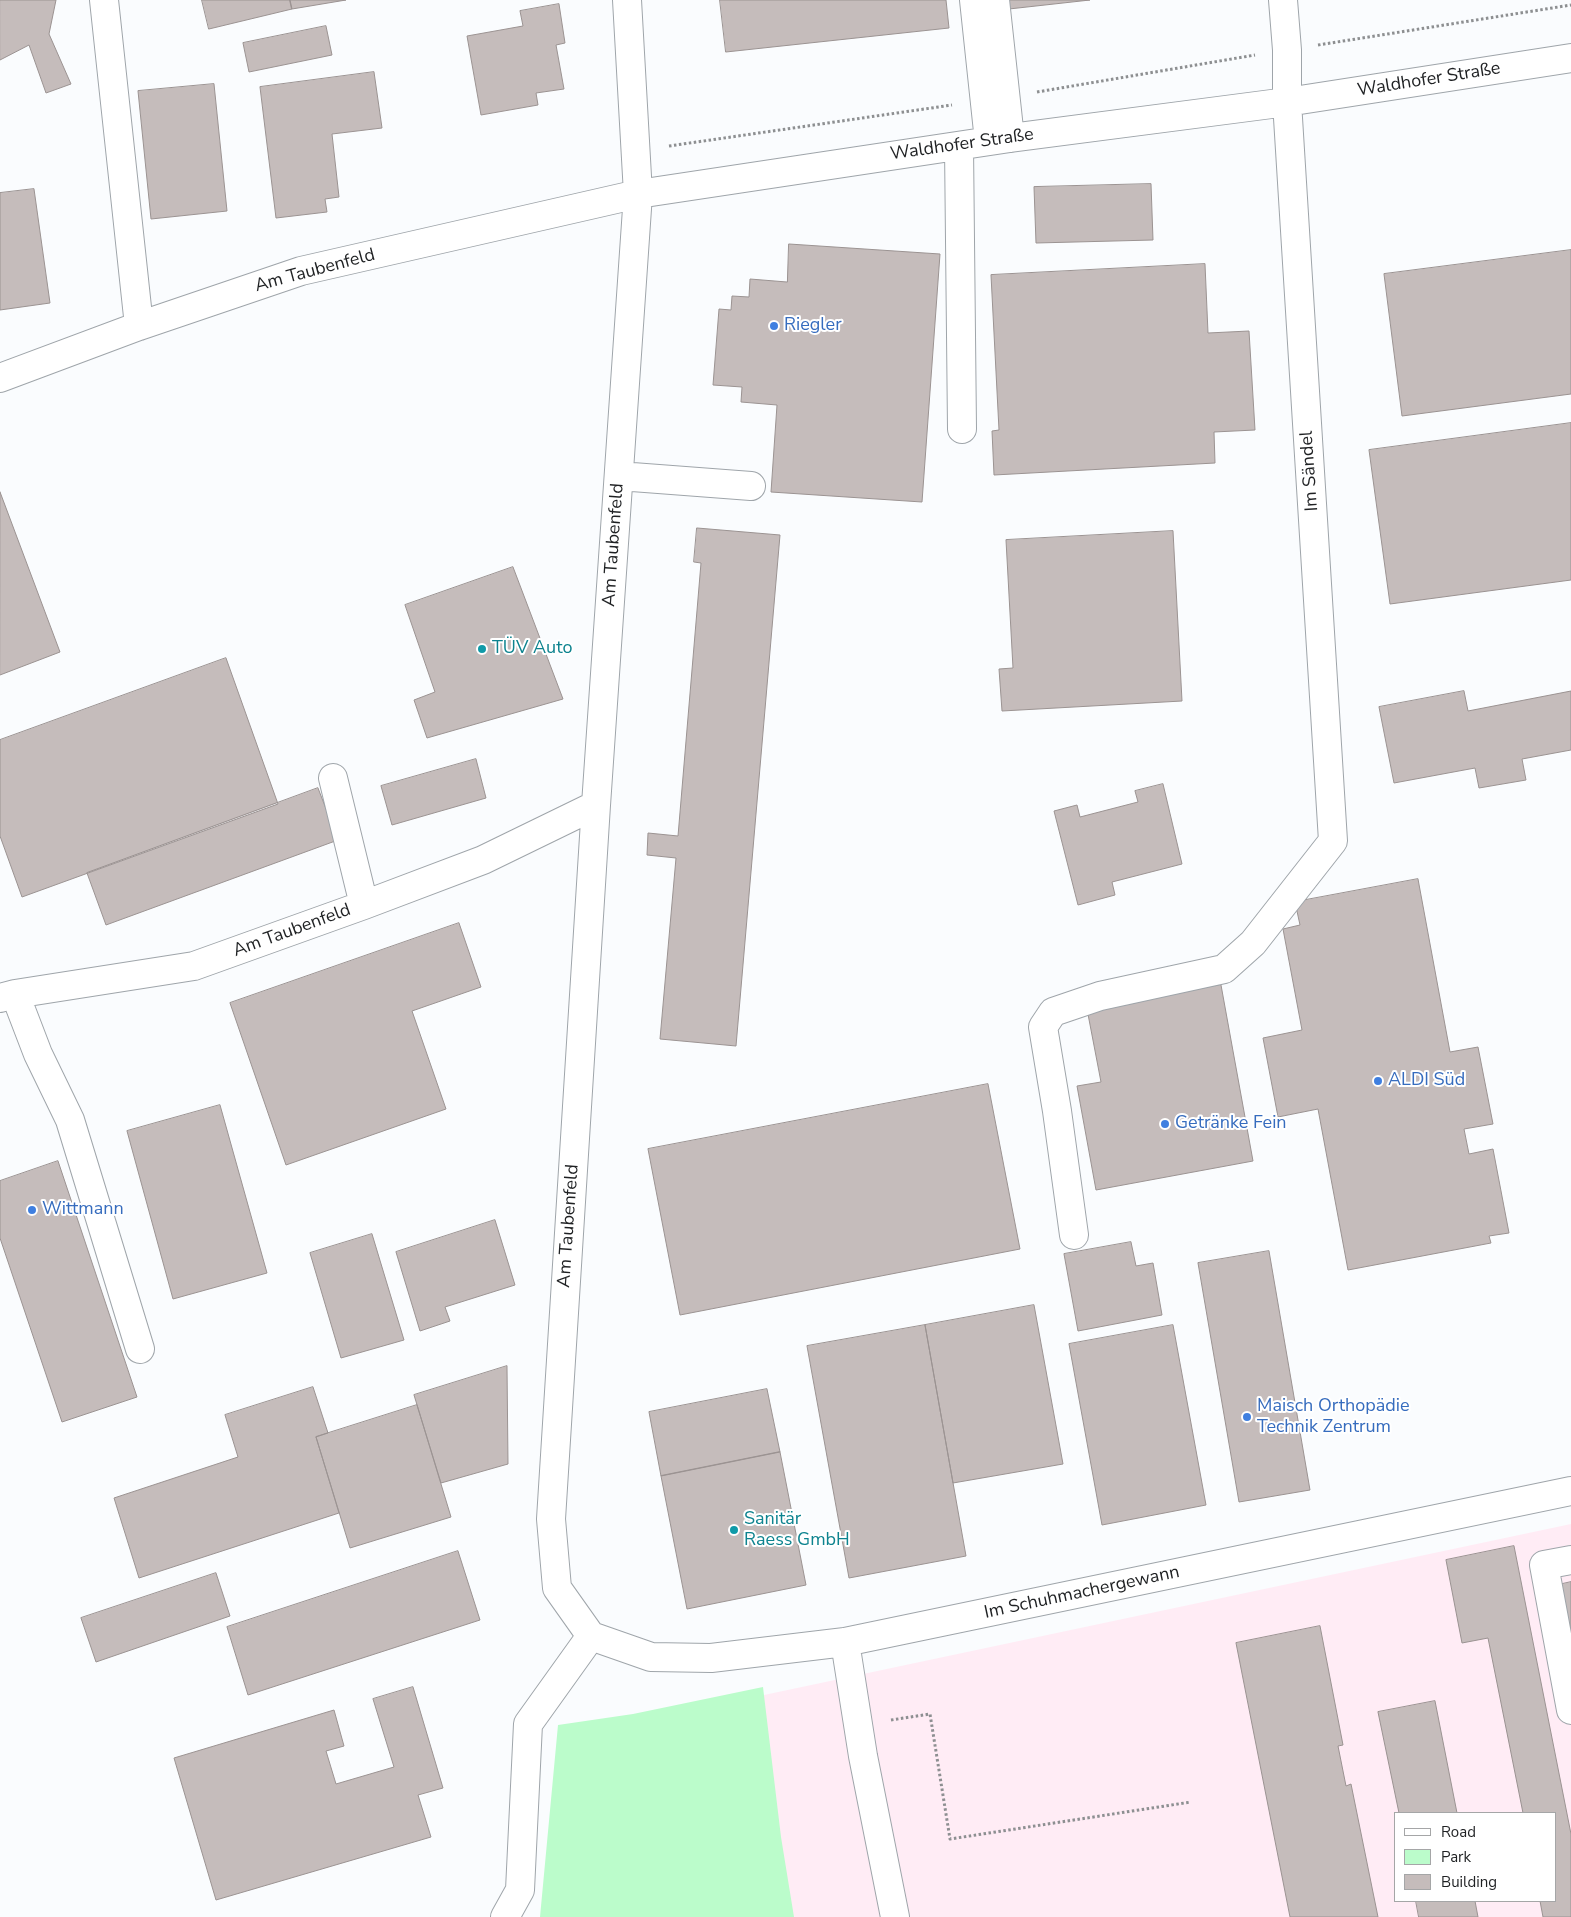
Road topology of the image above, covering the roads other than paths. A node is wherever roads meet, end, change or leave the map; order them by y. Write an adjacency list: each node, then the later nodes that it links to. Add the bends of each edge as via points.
1 (104, 0): 12 (street)
2 (627, 0): 11 (street, Am Taubenfeld)
3 (974, 0): 7 (street)
4 (995, 0): 7 (street)
5 (1282, 0): 8 (street, via 1287,50)
6 (1571, 58): 8 (street, Waldhofer Straße)
7 (995, 99): 9 (street)
8 (1287, 102): 9 (street, Waldhofer Straße); 21 (street, Im Sändel, via 1332,841 1252,943 1224,969 1100,996 1053,1012 1048,1019 1043,1027)
9 (999, 140): 10 (street, Waldhofer Straße)
10 (959, 146): 11 (street, Waldhofer Straße); 14 (street)
11 (638, 194): 12 (street, Am Taubenfeld, via 302,271); 15 (street, Am Taubenfeld)
12 (139, 326): 13 (street, Am Taubenfeld)
13 (0, 378)
14 (962, 429)
15 (619, 476): 16 (street); 18 (street, Am Taubenfeld)
16 (751, 486)
17 (333, 778): 19 (street)
18 (596, 805): 19 (street, Am Taubenfeld, via 483,860); 25 (street, Am Taubenfeld, via 551,1519 557,1588)
19 (364, 906): 20 (street, Am Taubenfeld, via 194,966)
20 (8, 996): 22 (street, via 70,1120)
21 (1074, 1235)
22 (140, 1350)
23 (1571, 1491): 26 (street, Im Schuhmachergewann)
24 (1571, 1560): 27 (street, via 1544,1566)
25 (591, 1636): 26 (street, Im Schuhmachergewann, via 651,1657 711,1658); 28 (street, via 528,1724 520,1890)
26 (845, 1642): 29 (street, via 863,1756)
27 (1571, 1710)
28 (505, 1917)
29 (895, 1917)

